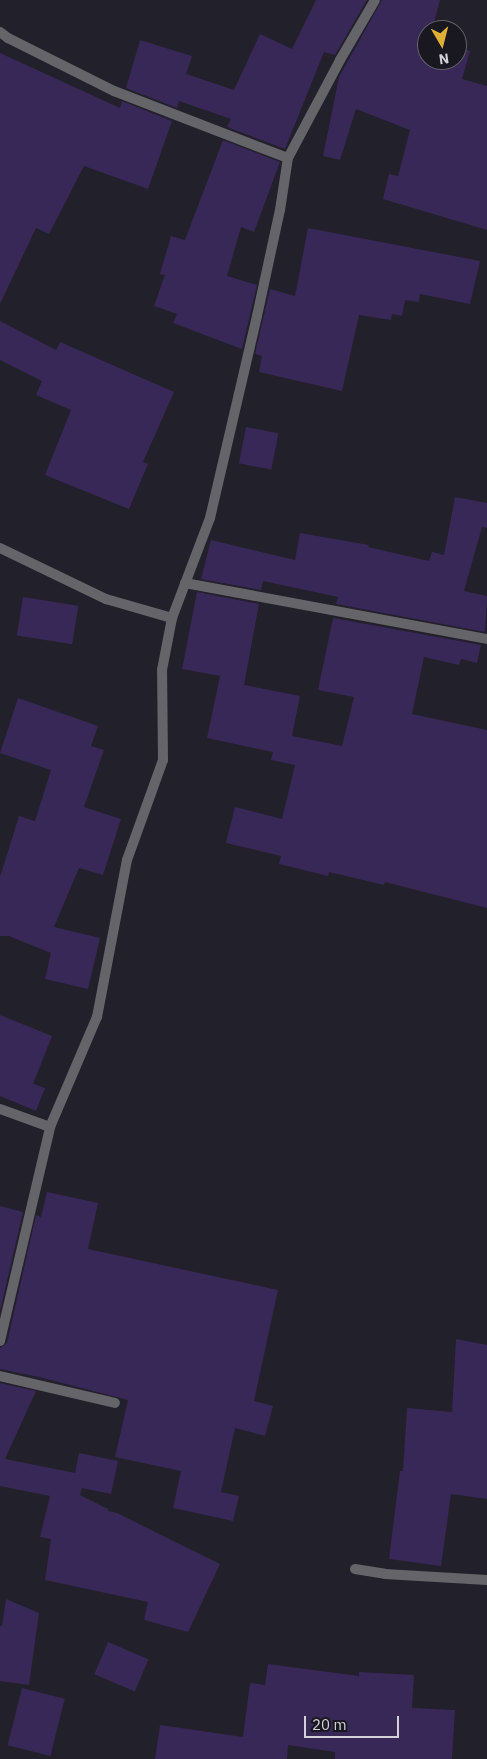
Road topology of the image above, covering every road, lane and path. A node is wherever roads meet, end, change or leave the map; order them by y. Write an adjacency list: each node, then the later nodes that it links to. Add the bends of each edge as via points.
1 (375, 0): 3 (street)
2 (0, 32): 3 (street, via 114,91)
3 (288, 158): 5 (street, via 280,210 210,518)
4 (0, 548): 6 (street, via 106,599)
5 (185, 583): 6 (street); 7 (street)
6 (172, 618): 9 (street, via 162,670 163,760 127,860 97,1017)
7 (487, 639)
8 (0, 1109): 9 (street)
9 (50, 1127): 10 (street)
10 (0, 1341)
11 (0, 1376): 12 (street)
12 (115, 1403)
13 (355, 1570): 14 (street)
14 (487, 1580)

